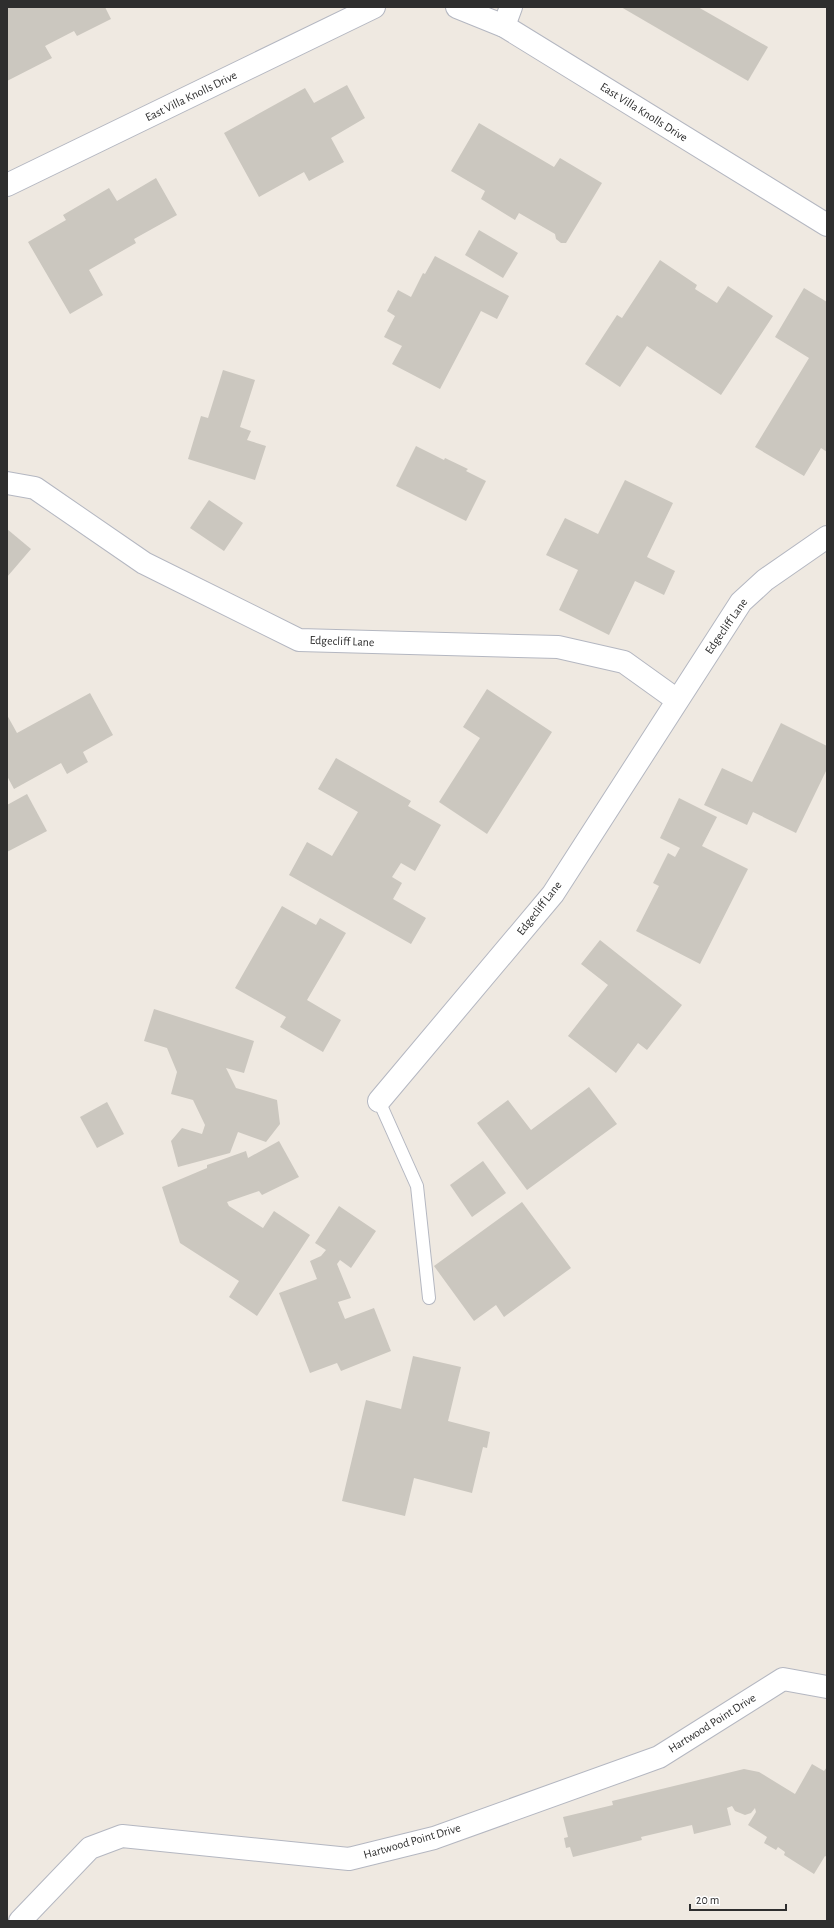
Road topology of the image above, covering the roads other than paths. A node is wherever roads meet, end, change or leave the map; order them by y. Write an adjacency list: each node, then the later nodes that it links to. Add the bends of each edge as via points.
1 (374, 7): 4 (street, East Villa Knolls Drive)
2 (457, 7): 3 (street, East Villa Knolls Drive)
3 (508, 16): 5 (street, East Villa Knolls Drive)
4 (7, 185)
5 (827, 225)
6 (7, 483): 8 (street, Edgecliff Lane, via 35,488 144,563 299,640 558,647 624,662)
7 (827, 537): 8 (street, Edgecliff Lane, via 764,580 741,602)
8 (677, 700): 9 (street, Edgecliff Lane, via 552,894)
9 (379, 1101): 10 (lane, via 417,1186)
10 (429, 1298)
11 (827, 1686): 12 (street, Hartwood Point Drive, via 783,1679 659,1757 434,1838 348,1859 122,1836 90,1848)
12 (20, 1921)

